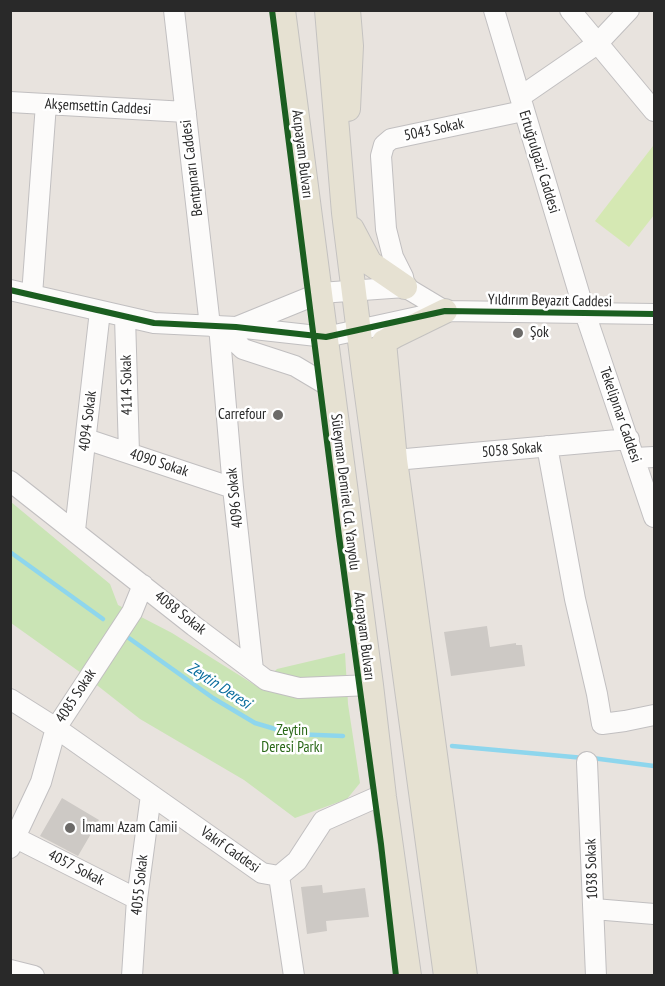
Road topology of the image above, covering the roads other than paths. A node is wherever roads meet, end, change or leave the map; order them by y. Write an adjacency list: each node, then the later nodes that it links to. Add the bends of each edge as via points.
1 (174, 10): 13 (street, Bentpınarı Caddesi)
2 (283, 10): 18 (main road, Acıpayam Bulvarı)
3 (327, 10): 14 (main road)
4 (348, 10): 14 (main road, via 351,46)
5 (494, 10): 11 (street, Ertuğrulgazi Caddesi)
6 (570, 10): 8 (street)
7 (629, 10): 8 (street)
8 (597, 44): 11 (street); 12 (street)
9 (10, 102): 10 (street, Akşemsettin Caddesi)
10 (46, 104): 13 (street, Akşemsettin Caddesi); 19 (street)
11 (522, 104): 15 (street, 5043 Sokak, via 391,139 384,145 381,156 386,229); 23 (street, Ertuğrulgazi Caddesi)
12 (654, 111)
13 (186, 112): 25 (street, Bentpınarı Caddesi)
14 (344, 213): 15 (main road, via 370,263); 17 (main road)
15 (405, 287): 17 (street); 21 (street)
16 (10, 290): 19 (street, Yıldırım Beyazıt Caddesi)
17 (353, 291): 18 (street); 26 (main road)
18 (320, 293): 25 (street); 27 (main road, Acıpayam Bulvarı)
19 (32, 295): 20 (street, Yıldırım Beyazıt Caddesi)
20 (100, 311): 24 (street, Yıldırım Beyazıt Caddesi); 31 (street, 4094 Sokak)
21 (445, 311): 23 (street, Yıldırım Beyazıt Caddesi); 26 (street, Yıldırım Beyazıt Caddesi); 28 (main road)
22 (653, 312): 23 (street, Yıldırım Beyazıt Caddesi)
23 (585, 313): 32 (street, Tekelipınar Caddesi)
24 (125, 317): 25 (street, Yıldırım Beyazıt Caddesi, via 154,323); 34 (street, 4114 Sokak)
25 (222, 326): 27 (street, Yıldırım Beyazıt Caddesi); 30 (street, via 243,349 295,366); 38 (street, 4096 Sokak)
26 (358, 330): 27 (street, Yıldırım Beyazıt Caddesi); 29 (main road)
27 (326, 337): 30 (main road, Acıpayam Bulvarı)
28 (384, 342): 29 (main road); 36 (main road)
29 (364, 374): 60 (main road)
30 (332, 388): 43 (main road, Acıpayam Bulvarı)
31 (86, 439): 34 (street, 4090 Sokak); 40 (street, 4094 Sokak)
32 (629, 439): 33 (street, 5058 Sokak); 35 (street, Tekelipınar Caddesi)
33 (548, 446): 36 (street, 5058 Sokak); 45 (street, via 602,724)
34 (129, 453): 38 (street, 4090 Sokak)
35 (645, 458): 39 (street, Tekelipınar Caddesi)
36 (395, 460): 61 (main road)
37 (10, 481): 40 (street, 4088 Sokak)
38 (233, 488): 42 (street, 4096 Sokak)
39 (654, 517)
40 (75, 530): 41 (street, 4088 Sokak)
41 (143, 585): 42 (street, 4088 Sokak); 46 (street, 4085 Sokak, via 132,612)
42 (254, 670): 43 (street, 4088 Sokak, via 266,680 299,688)
43 (371, 685): 49 (main road, Acıpayam Bulvarı)
44 (10, 699): 46 (street, Vakıf Caddesi)
45 (654, 714)
46 (56, 728): 48 (street, Vakıf Caddesi); 50 (street, 4085 Sokak, via 41,782)
47 (587, 762): 53 (street, 1038 Sokak)
48 (152, 795): 51 (street, Vakıf Caddesi, via 262,873); 52 (street, 4055 Sokak)
49 (384, 797): 51 (street, Vakıf Caddesi, via 323,821 297,861); 59 (main road, Acıpayam Bulvarı)
50 (12, 842): 52 (street, 4057 Sokak)
51 (279, 876): 58 (street)
52 (137, 899): 57 (street, 4055 Sokak)
53 (594, 909): 54 (street); 62 (street, 1038 Sokak)
54 (654, 914)
55 (10, 970): 56 (street)
56 (34, 975)
57 (132, 975)
58 (294, 975)
59 (409, 975)
60 (446, 975)
61 (465, 975)
62 (596, 975)

